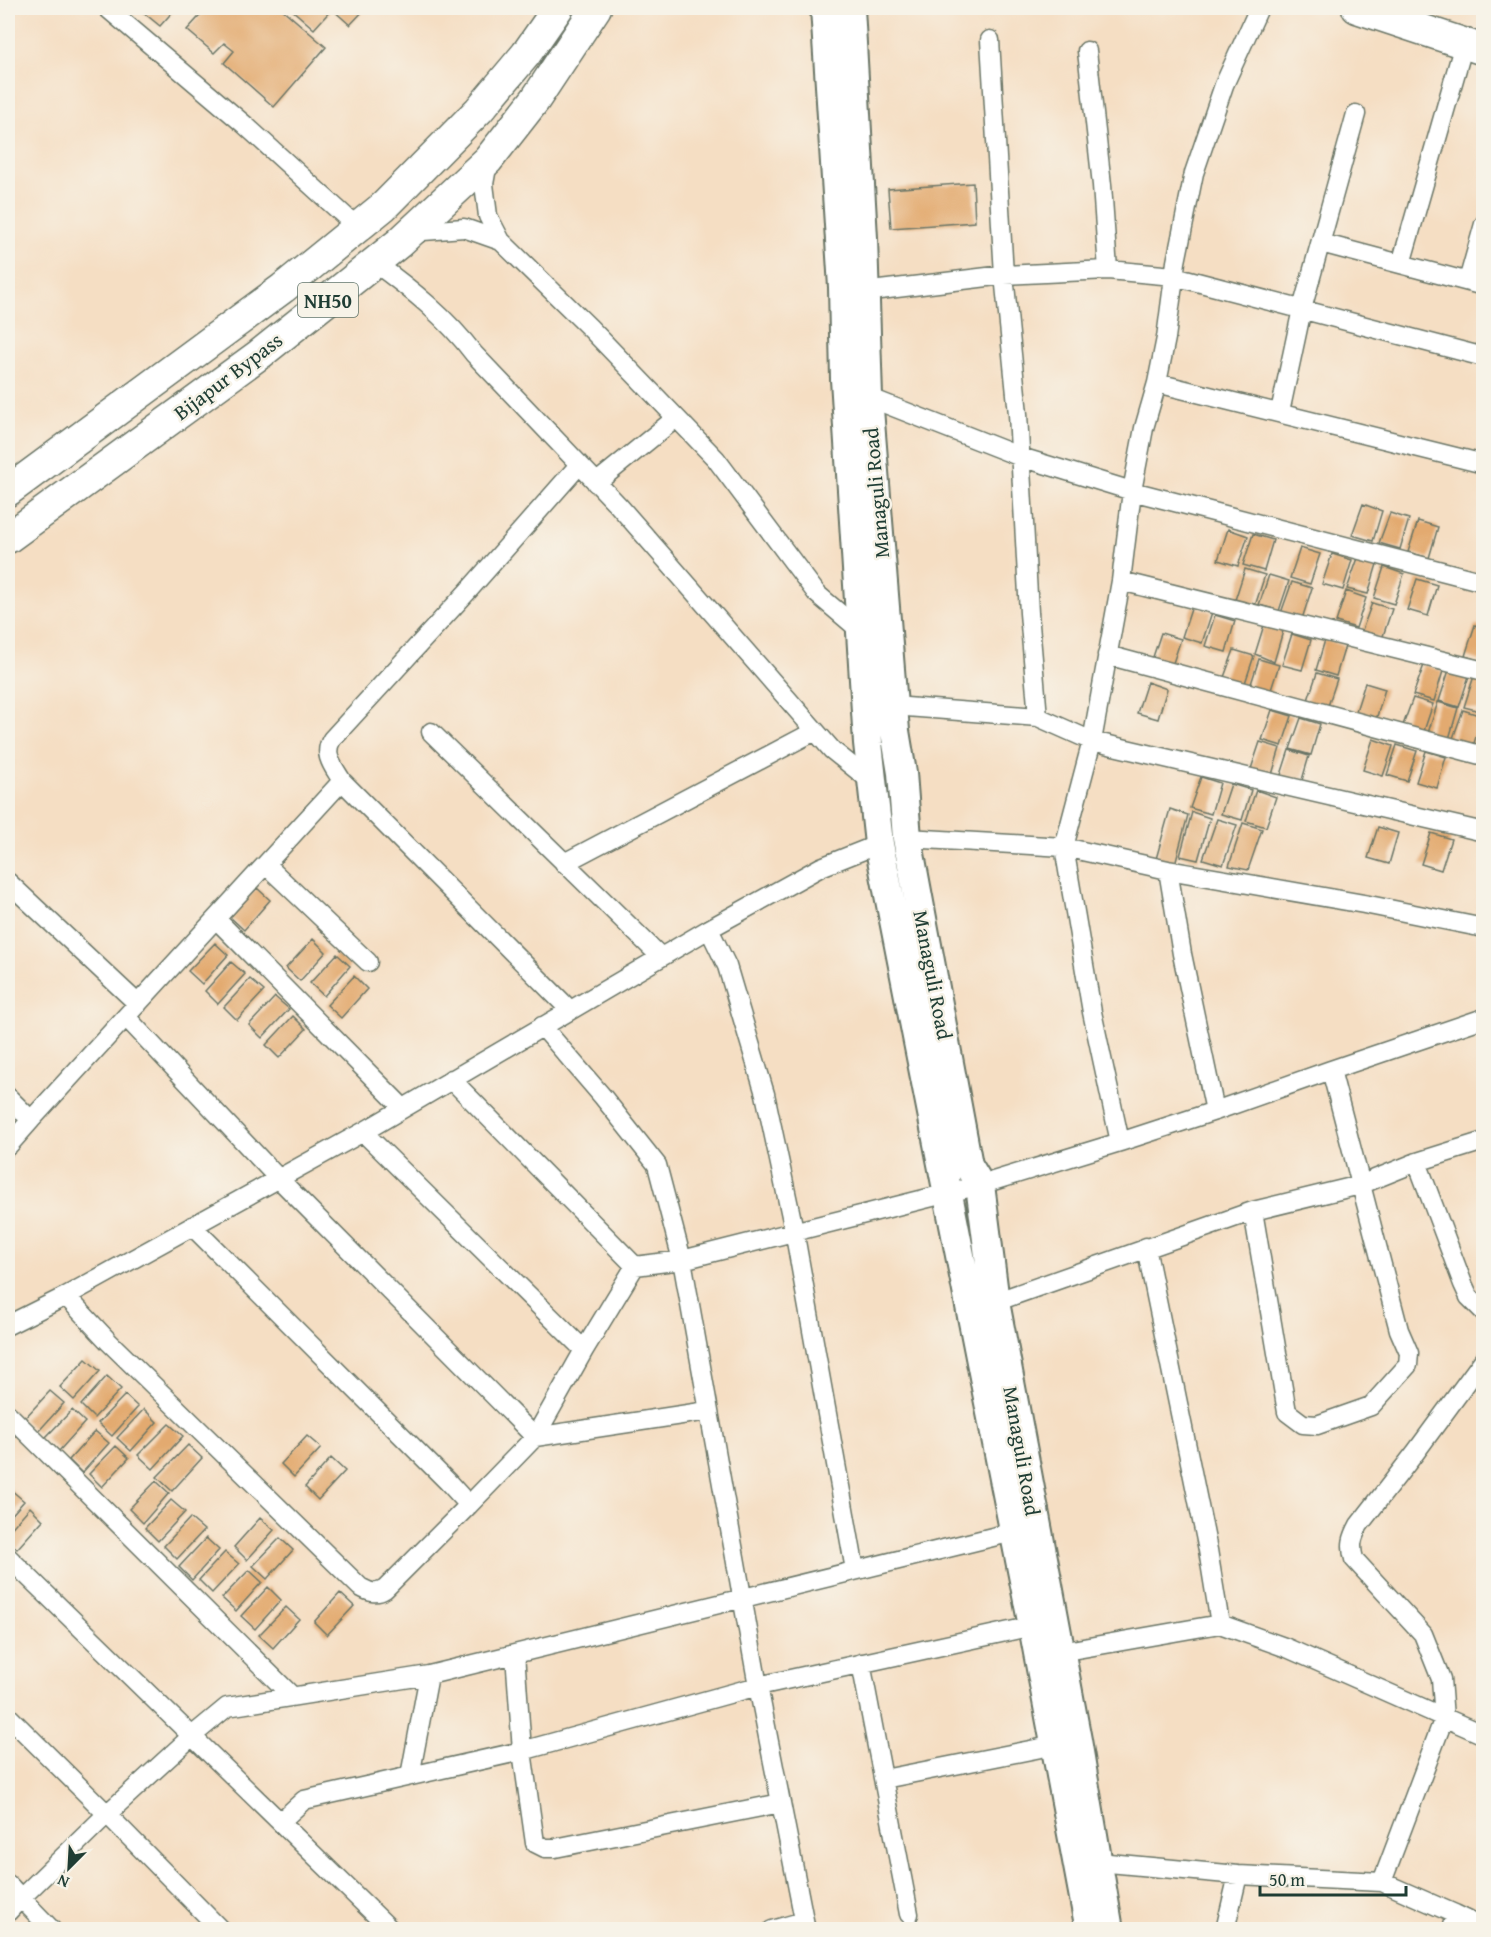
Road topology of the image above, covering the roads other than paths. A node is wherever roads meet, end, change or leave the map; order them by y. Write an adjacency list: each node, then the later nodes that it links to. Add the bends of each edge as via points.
1 (107, 8): 14 (street, via 245,125)
2 (558, 8): 14 (highway, Bijapur Bypass / NH50, via 479,110 406,185)
3 (596, 8): 12 (highway, Bijapur Bypass / NH50, via 535,100)
4 (825, 8): 24 (main road, Managuli Road)
5 (850, 8): 24 (main road, Managuli Road)
6 (1259, 8): 22 (street, via 1224,85 1194,173)
7 (1357, 8): 9 (highway)
8 (990, 40): 21 (street)
9 (1474, 47): 19 (street)
10 (1087, 51): 20 (street)
11 (1356, 114): 17 (street)
12 (488, 160): 15 (street, via 484,184 488,216); 16 (highway, Bijapur Bypass / NH50)
13 (1484, 224): 23 (street)
14 (357, 228): 36 (highway, Bijapur Bypass / NH50, via 283,288)
15 (501, 241): 16 (street, via 464,228 423,231); 30 (street)
16 (399, 243): 18 (highway, Bijapur Bypass / NH50)
17 (1321, 243): 19 (street); 25 (street)
18 (375, 263): 33 (street, via 416,294 464,340); 37 (highway, Bijapur Bypass / NH50, via 260,354)
19 (1401, 264): 23 (street)
20 (1108, 270): 21 (street); 22 (street)
21 (1004, 275): 24 (street); 31 (street)
22 (1174, 276): 25 (street); 27 (street)
23 (1476, 284)
24 (854, 293): 28 (main road, Managuli Road); 40 (main road, Managuli Road, via 845,380)
25 (1302, 309): 26 (street); 29 (street)
26 (1484, 357)
27 (1157, 382): 29 (street); 35 (street)
28 (868, 397): 31 (street); 43 (main road, Managuli Road)
29 (1281, 412): 32 (street)
30 (676, 418): 34 (street); 40 (street, via 716,459 817,594)
31 (1021, 457): 35 (street); 44 (street)
32 (1484, 464)
33 (579, 465): 34 (street); 49 (street, via 328,744 328,757)
34 (596, 483): 45 (street)
35 (1132, 490): 38 (street); 39 (street)
36 (8, 491)
37 (8, 538)
38 (1121, 582): 41 (street); 42 (street)
39 (1484, 582)
40 (863, 633): 50 (main road, Managuli Road)
41 (1107, 655): 47 (street); 48 (street)
42 (1484, 671)
43 (893, 706): 44 (street); 52 (main road, Managuli Road)
44 (1038, 717): 47 (street)
45 (815, 731): 50 (street); 55 (street)
46 (431, 732): 55 (street)
47 (1092, 741): 51 (street); 54 (street)
48 (1484, 756)
49 (342, 781): 56 (street); 64 (street)
50 (872, 782): 53 (main road, Managuli Road)
51 (1484, 832)
52 (907, 838): 54 (street); 80 (main road, Managuli Road, via 968,1165)
53 (879, 844): 61 (street, via 821,867); 82 (main road, Managuli Road)
54 (1064, 847): 57 (street); 76 (street)
55 (564, 863): 62 (street)
56 (266, 865): 59 (street); 63 (street)
57 (1168, 870): 60 (street); 72 (street)
58 (8, 882): 65 (street)
59 (216, 919): 65 (street); 71 (street)
60 (1484, 928)
61 (709, 929): 62 (street); 85 (street, via 727,966 765,1094)
62 (661, 957): 64 (street)
63 (368, 962)
64 (570, 1010): 67 (street)
65 (132, 1011): 73 (street); 79 (street)
66 (1484, 1018): 68 (street)
67 (542, 1026): 69 (street); 87 (street, via 657,1165)
68 (1331, 1070): 72 (street); 81 (street)
69 (451, 1079): 71 (street); 88 (street)
70 (8, 1097): 73 (street)
71 (403, 1108): 74 (street)
72 (1215, 1111): 76 (street)
73 (31, 1120): 77 (street)
74 (363, 1132): 79 (street); 93 (street)
75 (1484, 1141): 78 (street)
76 (1119, 1142): 80 (street)
77 (8, 1146)
78 (1417, 1162): 81 (street); 91 (street, via 1463,1284)
79 (278, 1178): 84 (street); 97 (street)
80 (980, 1185): 82 (street); 90 (main road, Managuli Road)
81 (1360, 1185): 83 (street); 83 (street, via 1410,1360 1406,1370 1371,1406 1317,1425 1303,1424 1287,1412)
82 (948, 1192): 85 (street); 99 (main road, Managuli Road)
83 (1253, 1211): 86 (street)
84 (192, 1226): 89 (street); 98 (street)
85 (794, 1230): 87 (street); 101 (street)
86 (1146, 1247): 90 (street); 103 (street)
87 (682, 1260): 88 (street); 95 (street)
88 (635, 1266): 93 (street)
89 (66, 1296): 92 (street); 98 (street, via 368,1592 385,1589)
90 (995, 1302): 105 (main road, Managuli Road)
91 (1484, 1312)
92 (8, 1325)
93 (584, 1350): 97 (street)
94 (1484, 1359): 112 (street, via 1352,1538 1354,1559 1423,1634 1441,1679)
95 (708, 1411): 97 (street); 102 (street)
96 (8, 1414): 110 (street)
97 (535, 1437): 98 (street)
98 (469, 1506)
99 (1013, 1532): 101 (street); 104 (main road, Managuli Road)
100 (8, 1557): 114 (street)
101 (855, 1570): 102 (street)
102 (742, 1598): 106 (street); 109 (street)
103 (1220, 1624): 105 (street); 112 (street, via 1287,1648)
104 (1033, 1626): 107 (street); 115 (main road, Managuli Road)
105 (1060, 1652): 122 (main road, Managuli Road)
106 (515, 1654): 108 (street); 116 (street)
107 (861, 1663): 109 (street); 118 (street)
108 (429, 1675): 110 (street); 117 (street)
109 (758, 1686): 116 (street); 119 (street)
110 (292, 1696): 114 (street, via 227,1707)
111 (8, 1716): 120 (street)
112 (1444, 1718): 113 (street); 124 (street)
113 (1484, 1735)
114 (192, 1736): 120 (street); 121 (street)
115 (1056, 1745): 118 (street); 136 (main road, Managuli Road)
116 (522, 1751): 117 (street); 119 (street, via 535,1843 545,1848)
117 (410, 1776): 121 (street, via 304,1800)
118 (884, 1779): 128 (street)
119 (781, 1803): 130 (street)
120 (107, 1814): 126 (street); 133 (street)
121 (280, 1822): 134 (street)
122 (1098, 1862): 123 (street); 137 (main road, Managuli Road)
123 (1238, 1875): 124 (street); 138 (street)
124 (1382, 1882): 129 (street)
125 (8, 1884): 126 (street)
126 (21, 1898): 127 (street); 132 (street)
127 (8, 1912)
128 (909, 1914)
129 (1453, 1922): 131 (street)
130 (805, 1925): 135 (street)
131 (1484, 1928)
132 (52, 1929)
133 (221, 1929)
134 (391, 1929)
135 (772, 1929)
136 (1090, 1929)
137 (1109, 1929)
138 (1225, 1929)

